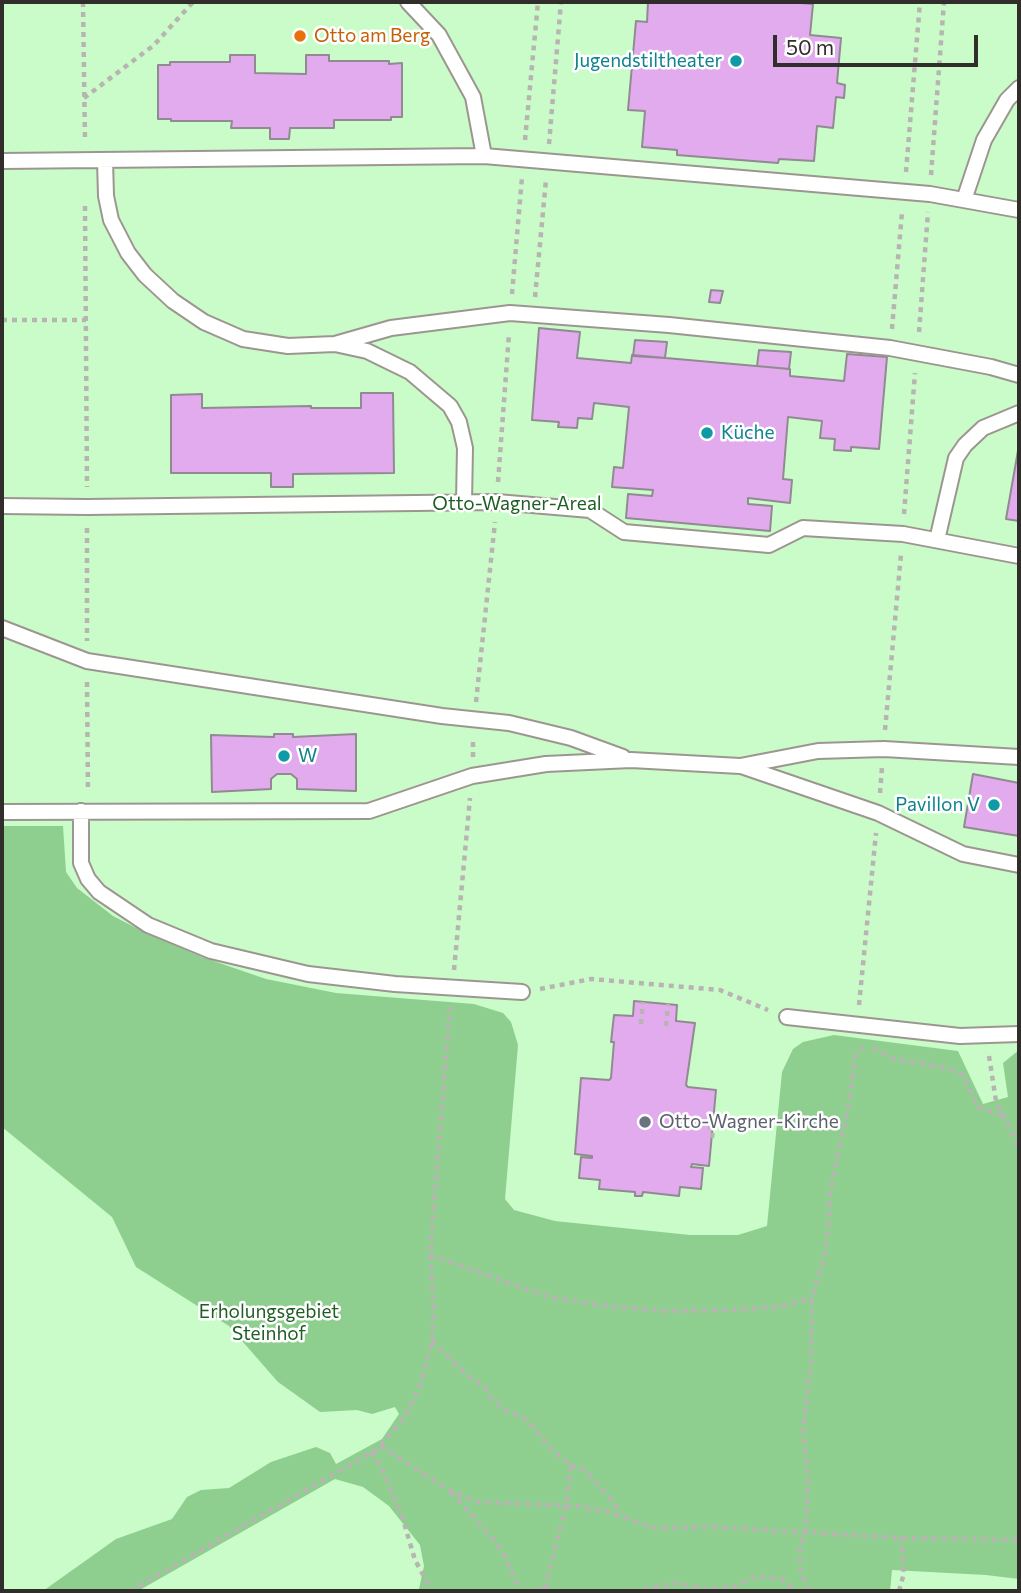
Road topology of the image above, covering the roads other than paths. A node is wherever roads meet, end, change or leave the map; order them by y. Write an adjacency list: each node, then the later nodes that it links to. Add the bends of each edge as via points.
1 (408, 2): 3 (lane, via 439,36 472,97)
2 (1019, 88): 6 (lane, via 984,140)
3 (484, 156): 4 (lane); 6 (lane)
4 (105, 160): 5 (lane); 8 (lane, via 111,219 128,253 173,301 204,322 243,339 288,346)
5 (2, 161)
6 (964, 200): 7 (lane)
7 (1019, 210)
8 (335, 344): 9 (lane, via 391,328 510,313 917,352); 11 (lane, via 389,360 450,406 465,448)
9 (1019, 376)
10 (1019, 413): 13 (lane, via 983,428 964,445 956,458)
11 (464, 502): 12 (lane); 13 (lane, via 590,510 624,532 769,545 803,528)
12 (2, 506)
13 (937, 540): 14 (lane)
14 (1019, 556)
15 (2, 628): 17 (lane, via 87,661 509,723)
16 (1019, 757): 18 (lane, via 884,749 818,751)
17 (631, 760): 18 (lane); 20 (lane, via 546,764 472,776 369,811)
18 (740, 766): 21 (lane, via 878,813 963,854)
19 (2, 811): 20 (lane)
20 (85, 811): 22 (lane, via 81,863 88,879 99,892 148,925 211,951 308,974 451,995)
21 (1019, 865)
22 (522, 992)
23 (787, 1017): 24 (lane, via 960,1036)
24 (1019, 1034)

